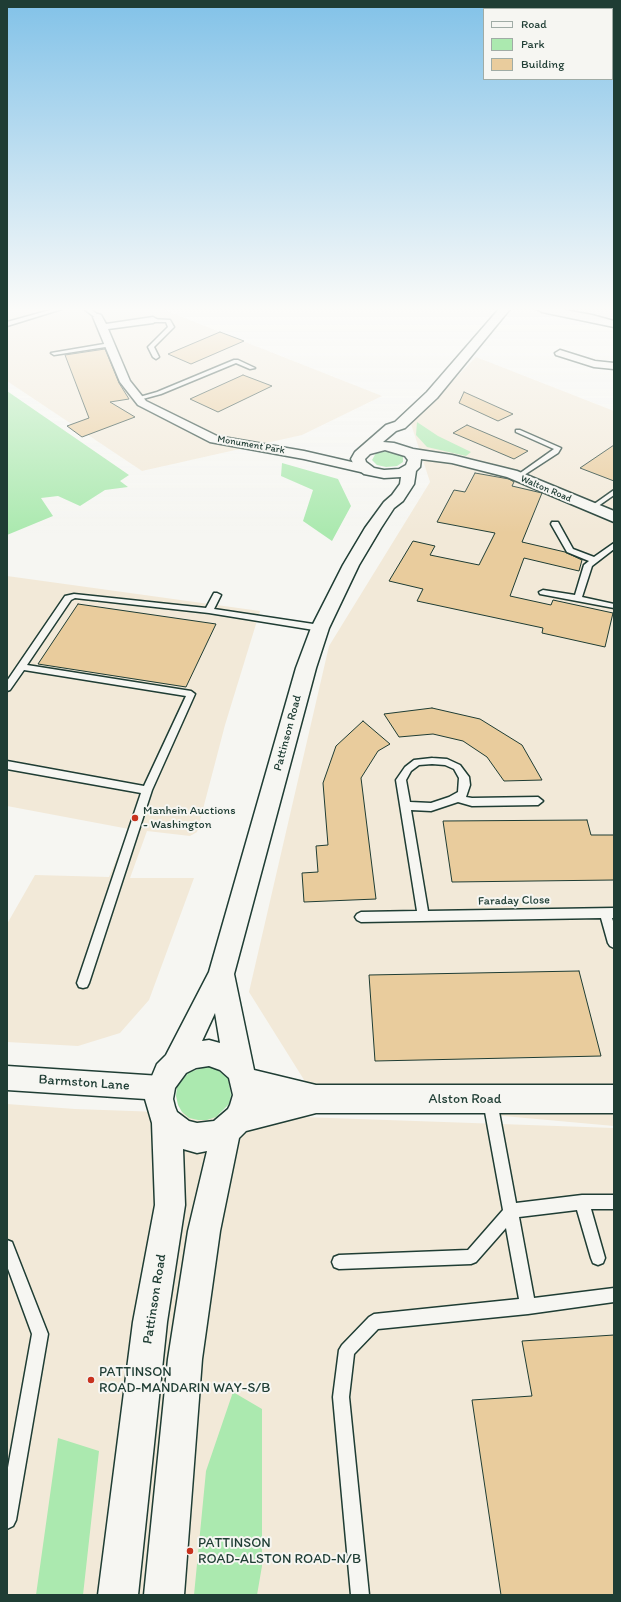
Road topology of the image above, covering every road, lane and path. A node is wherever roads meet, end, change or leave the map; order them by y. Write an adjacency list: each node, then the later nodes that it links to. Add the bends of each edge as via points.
1 (127, 384): 4 (street, Monument Park)
2 (182, 384): 4 (lane)
3 (442, 384): 5 (street)
4 (139, 398): 8 (street, Monument Park, via 142,403 214,439)
5 (400, 425): 7 (street, via 391,428); 9 (street, Pattinson Road)
6 (518, 431): 10 (lane, via 558,448 556,452)
7 (366, 450): 8 (street, Monument Park); 9 (street, via 385,446); 11 (street, via 358,459)
8 (311, 456): 11 (street, Monument Park)
9 (409, 459): 10 (street, Walton Road, via 477,466); 11 (street); 11 (street, Pattinson Road, via 406,484 398,498)
10 (518, 477): 13 (street, Walton Road)
11 (378, 485): 23 (street, Pattinson Road, via 351,565)
12 (614, 492): 13 (lane)
13 (592, 508): 14 (street, Walton Road)
14 (614, 517)
15 (554, 524): 17 (lane, via 570,550)
16 (614, 545): 17 (lane)
17 (594, 560): 20 (lane, via 588,565)
18 (543, 592): 20 (lane)
19 (216, 595): 22 (lane)
20 (578, 598): 21 (lane)
21 (614, 606)
22 (209, 611): 23 (lane); 24 (lane, via 74,596 68,598)
23 (320, 628): 35 (street, Pattinson Road, via 306,668)
24 (22, 666): 25 (lane); 27 (lane, via 190,694)
25 (7, 688)
26 (7, 765): 27 (lane)
27 (147, 790): 36 (lane)
28 (457, 798): 29 (lane, via 472,802); 30 (lane, via 431,807); 30 (lane, via 463,794 465,785 464,777 457,768 447,762 418,762 408,769 401,780)
29 (538, 801)
30 (405, 806): 32 (lane)
31 (610, 913): 32 (lane, Faraday Close); 34 (lane, Faraday Close)
32 (423, 916): 33 (lane, Faraday Close)
33 (361, 917)
34 (614, 943)
35 (221, 974): 37 (street, Pattinson Road); 38 (street, Pattinson Road)
36 (83, 983)
37 (176, 1064): 38 (street, via 192,1055 209,1053 229,1059); 40 (street, via 167,1074)
38 (242, 1075): 41 (street, Alston Road); 45 (street, via 247,1095 243,1109)
39 (7, 1078): 40 (street, Barmston Lane)
40 (161, 1088): 44 (street, via 159,1098)
41 (316, 1099): 42 (street, Alston Road); 45 (street, Alston Road)
42 (490, 1099): 43 (street, Alston Road); 48 (lane)
43 (614, 1099)
44 (167, 1122): 45 (street, via 182,1134 197,1138 215,1135); 55 (street, Pattinson Road, via 170,1205 150,1322)
45 (232, 1124): 56 (street, via 204,1231 185,1359)
46 (582, 1202): 47 (lane); 48 (lane); 50 (lane)
47 (614, 1202)
48 (512, 1211): 51 (lane, via 470,1258); 53 (lane)
49 (7, 1248): 54 (lane, via 40,1334)
50 (598, 1258)
51 (339, 1262)
52 (614, 1295): 53 (lane)
53 (528, 1306): 57 (lane, via 374,1322 347,1350 341,1397)
54 (7, 1520)
55 (118, 1595)
56 (164, 1595)
57 (360, 1595)

